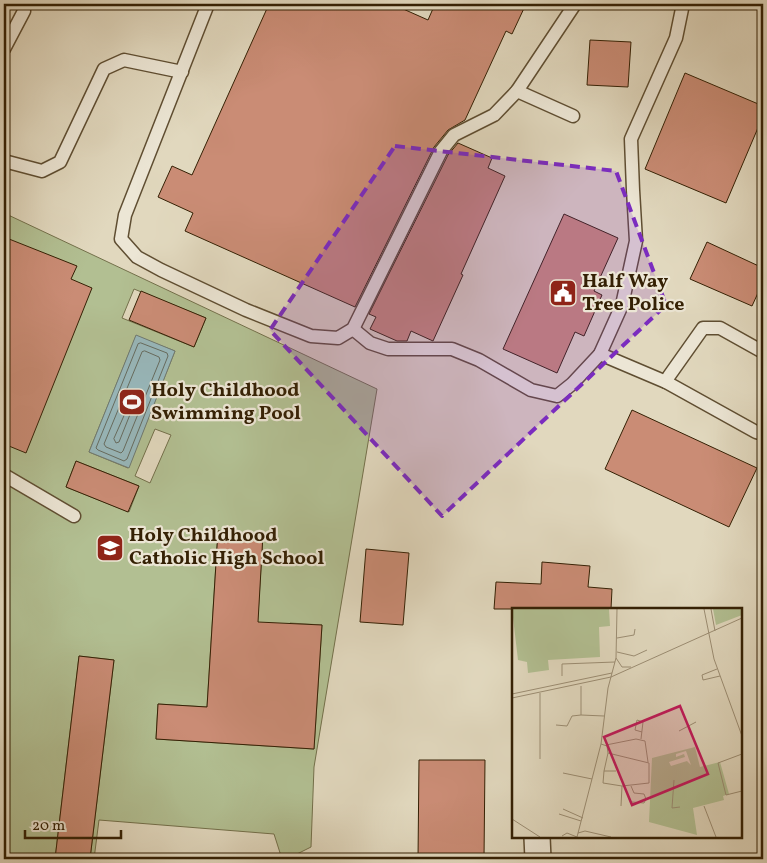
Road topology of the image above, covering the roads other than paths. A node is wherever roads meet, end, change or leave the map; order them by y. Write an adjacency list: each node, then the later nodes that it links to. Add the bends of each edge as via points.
1 (208, 4): 6 (lane)
2 (574, 4): 7 (lane)
3 (683, 4): 12 (lane, via 676,38 631,139 636,241 622,305)
4 (24, 11): 5 (lane)
5 (4, 49)
6 (182, 72): 9 (lane, via 124,60 104,69 60,162 42,171); 10 (lane, via 125,215 121,239 137,257 161,270 311,336 338,338)
7 (517, 92): 8 (lane); 10 (lane, via 494,115 454,134 441,151)
8 (573, 116)
9 (4, 161)
10 (354, 329): 12 (lane, via 370,343 388,349 452,350 479,360 530,390 557,396)
11 (763, 352): 13 (lane, via 720,328 703,328)
12 (600, 354): 13 (lane)
13 (666, 382): 14 (lane)
14 (763, 434)
15 (4, 475): 16 (lane)
16 (74, 516)
17 (537, 838): 18 (street)
18 (538, 859)

